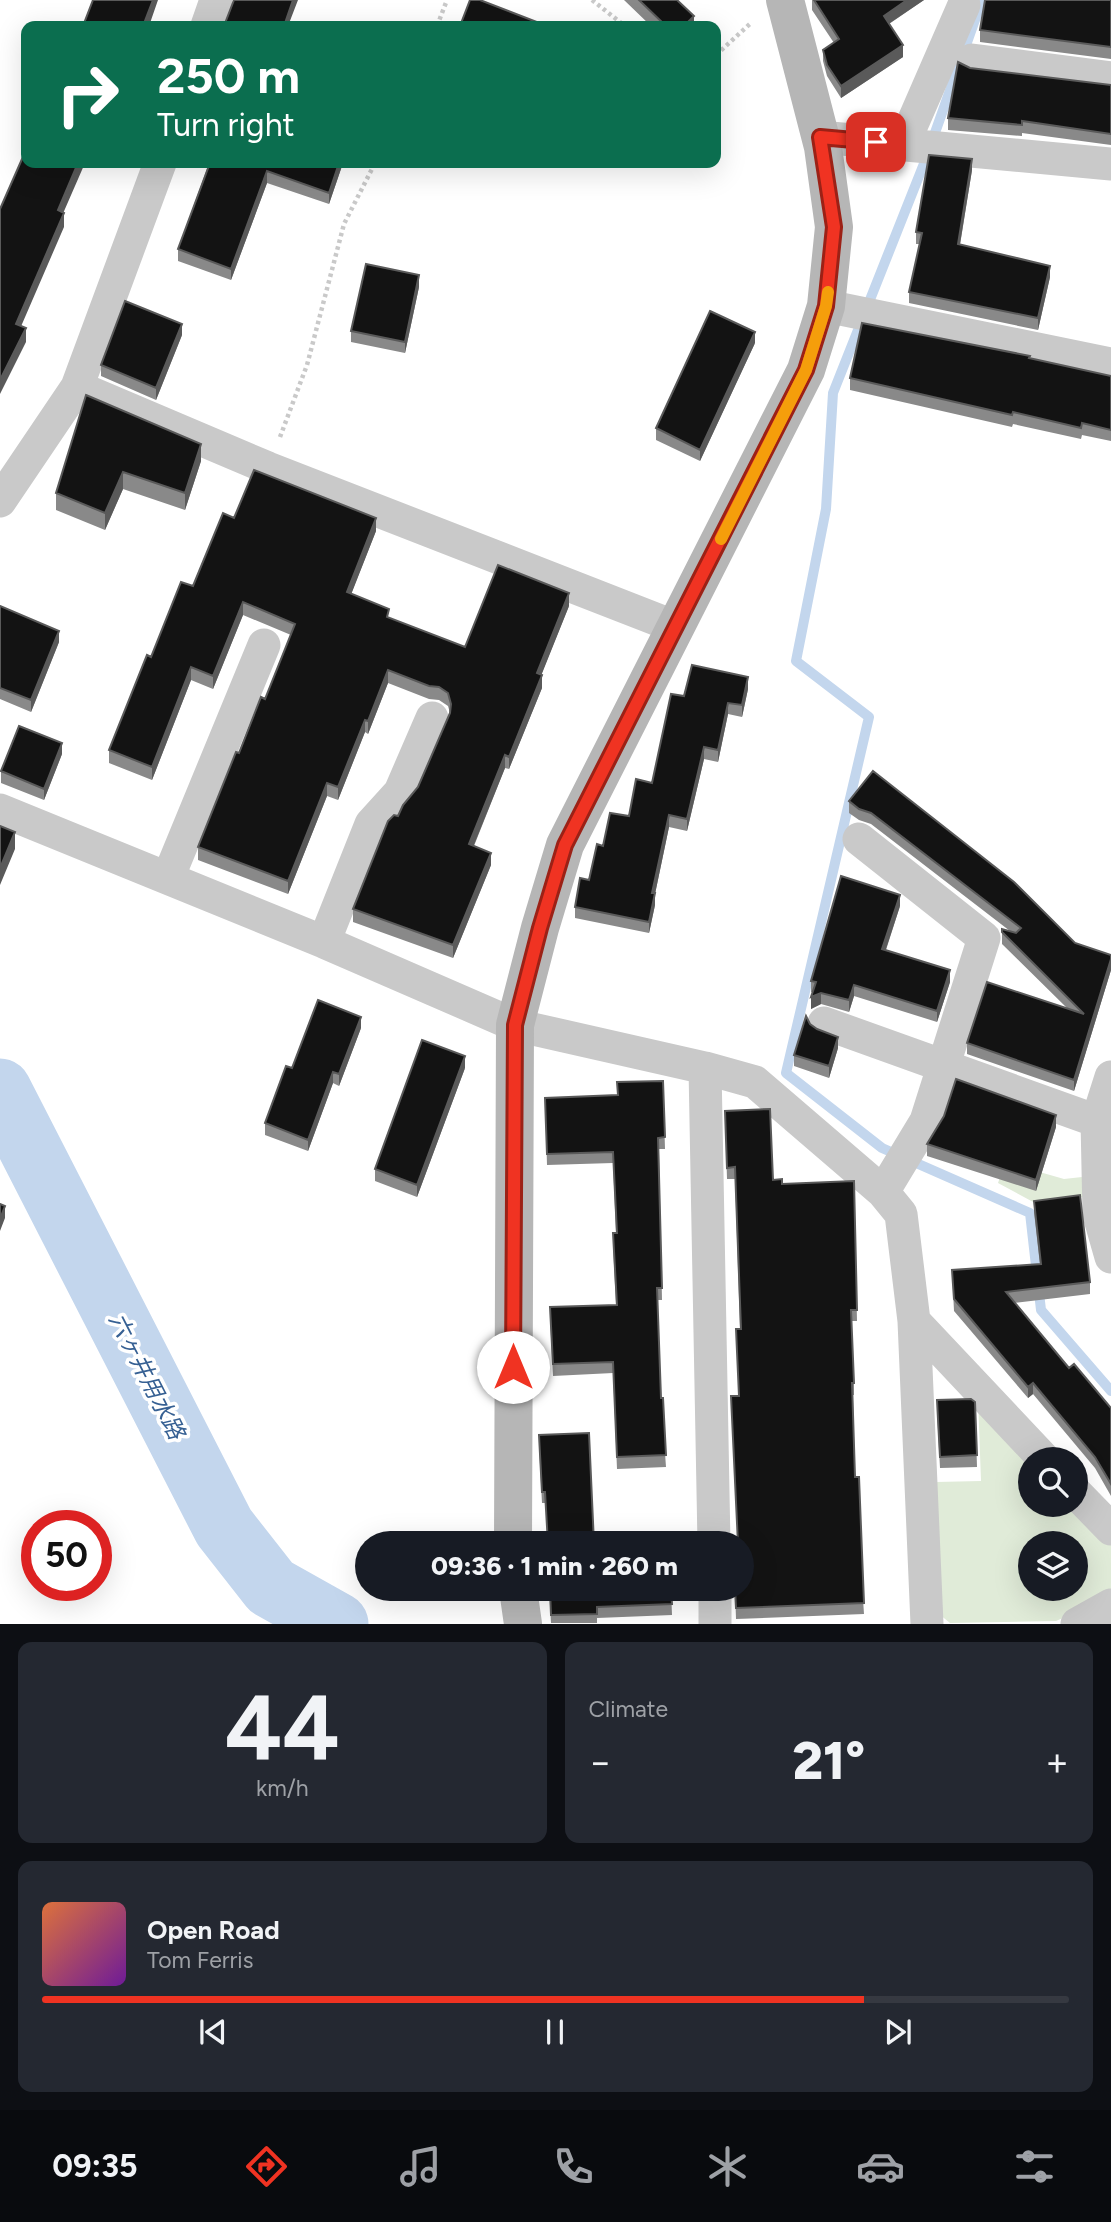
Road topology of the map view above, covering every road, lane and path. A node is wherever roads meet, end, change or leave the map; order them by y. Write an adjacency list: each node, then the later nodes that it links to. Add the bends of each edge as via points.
1 (216, 0): 6 (street)
2 (447, 0): 7 (path)
3 (592, 0): 8 (path)
4 (964, 5): 13 (street)
5 (770, 9): 9 (path); 12 (main road)
6 (209, 21)
7 (439, 21)
8 (619, 21)
9 (721, 51)
10 (972, 60): 11 (street)
11 (1111, 78)
12 (820, 137): 13 (street); 17 (main road, via 834,227)
13 (922, 147): 14 (street)
14 (1111, 164)
15 (158, 168): 19 (street)
16 (372, 168): 20 (path, via 344,224 307,365)
17 (838, 308): 18 (street); 22 (main road)
18 (1111, 364)
19 (77, 387): 20 (street); 21 (street)
20 (268, 468): 22 (street)
21 (0, 501)
22 (676, 627): 30 (main road, via 565,845)
23 (264, 645): 27 (street)
24 (432, 718): 28 (street, via 400,792 371,824)
25 (0, 810): 27 (street)
26 (859, 839): 31 (street, via 984,938)
27 (168, 878): 28 (street)
28 (324, 943): 30 (street)
29 (824, 1023): 31 (street)
30 (515, 1025): 32 (street); 41 (main road)
31 (944, 1065): 34 (street); 35 (street, via 926,1121)
32 (705, 1068): 35 (street, via 755,1082); 42 (street)
33 (1111, 1077): 34 (street)
34 (1097, 1121): 36 (street, via 1099,1215)
35 (897, 1169): 37 (street)
36 (1111, 1257)
37 (914, 1321): 38 (street); 48 (street)
38 (1033, 1447)
39 (1088, 1505): 40 (street)
40 (1111, 1529)
41 (513, 1531)
42 (714, 1531)
43 (520, 1601): 46 (main road)
44 (715, 1601): 47 (street)
45 (1111, 1605): 49 (street)
46 (523, 1623)
47 (715, 1623)
48 (928, 1623)
49 (1077, 1623)

